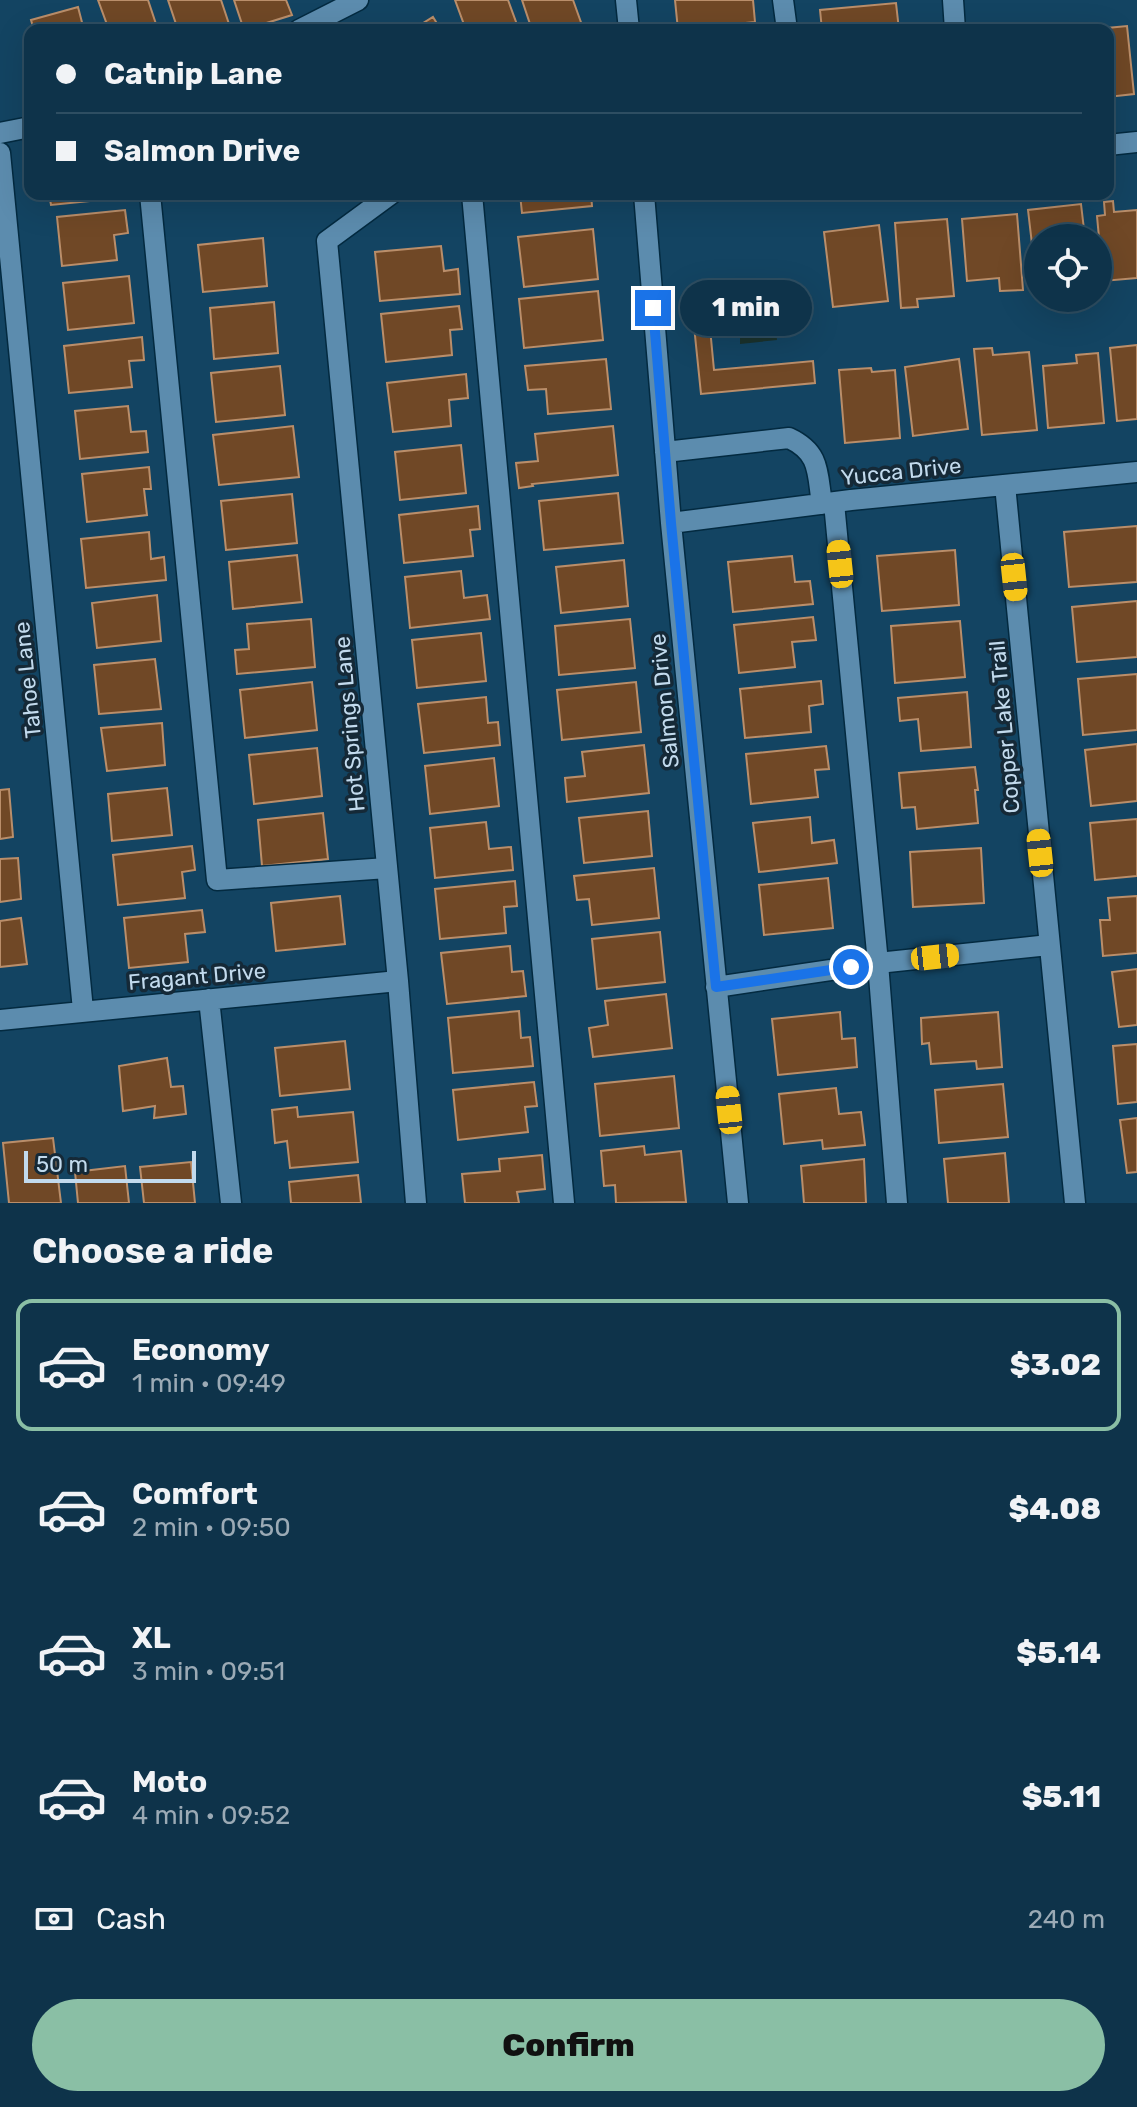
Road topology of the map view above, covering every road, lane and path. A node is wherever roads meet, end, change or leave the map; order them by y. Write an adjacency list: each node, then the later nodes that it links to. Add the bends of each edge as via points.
1 (358, 0): 5 (street)
2 (626, 0): 6 (street)
3 (783, 0): 7 (street)
4 (953, 0): 8 (street)
5 (311, 24)
6 (628, 24)
7 (786, 24)
8 (955, 24)
9 (24, 128): 10 (street)
10 (0, 133)
11 (1137, 142): 12 (street)
12 (1114, 144)
13 (0, 153): 29 (street, Tahoe Lane)
14 (151, 200): 23 (street, via 217,880)
15 (383, 200): 23 (street, Hot Springs Lane, via 327,241)
16 (473, 200): 33 (street)
17 (644, 200): 18 (street, Salmon Drive)
18 (665, 452): 21 (street, via 789,438 815,459); 22 (street, Salmon Drive)
19 (1137, 472): 20 (street, Yucca Drive)
20 (1005, 485): 21 (street, Yucca Drive); 24 (street, Copper Lake Trail)
21 (828, 503): 22 (street, Yucca Drive); 25 (street)
22 (671, 523): 27 (street, Salmon Drive)
23 (387, 868): 26 (street, Hot Springs Lane)
24 (1049, 945): 25 (street); 36 (street, Copper Lake Trail)
25 (878, 963): 27 (street); 35 (street)
26 (398, 981): 28 (street, Fragant Drive); 32 (street, Hot Springs Lane)
27 (716, 987): 34 (street, Salmon Drive)
28 (209, 999): 29 (street, Fragant Drive); 31 (street)
29 (83, 1010): 30 (street, Fragant Drive)
30 (0, 1020)
31 (231, 1203)
32 (416, 1203)
33 (564, 1203)
34 (738, 1203)
35 (897, 1203)
36 (1075, 1203)

